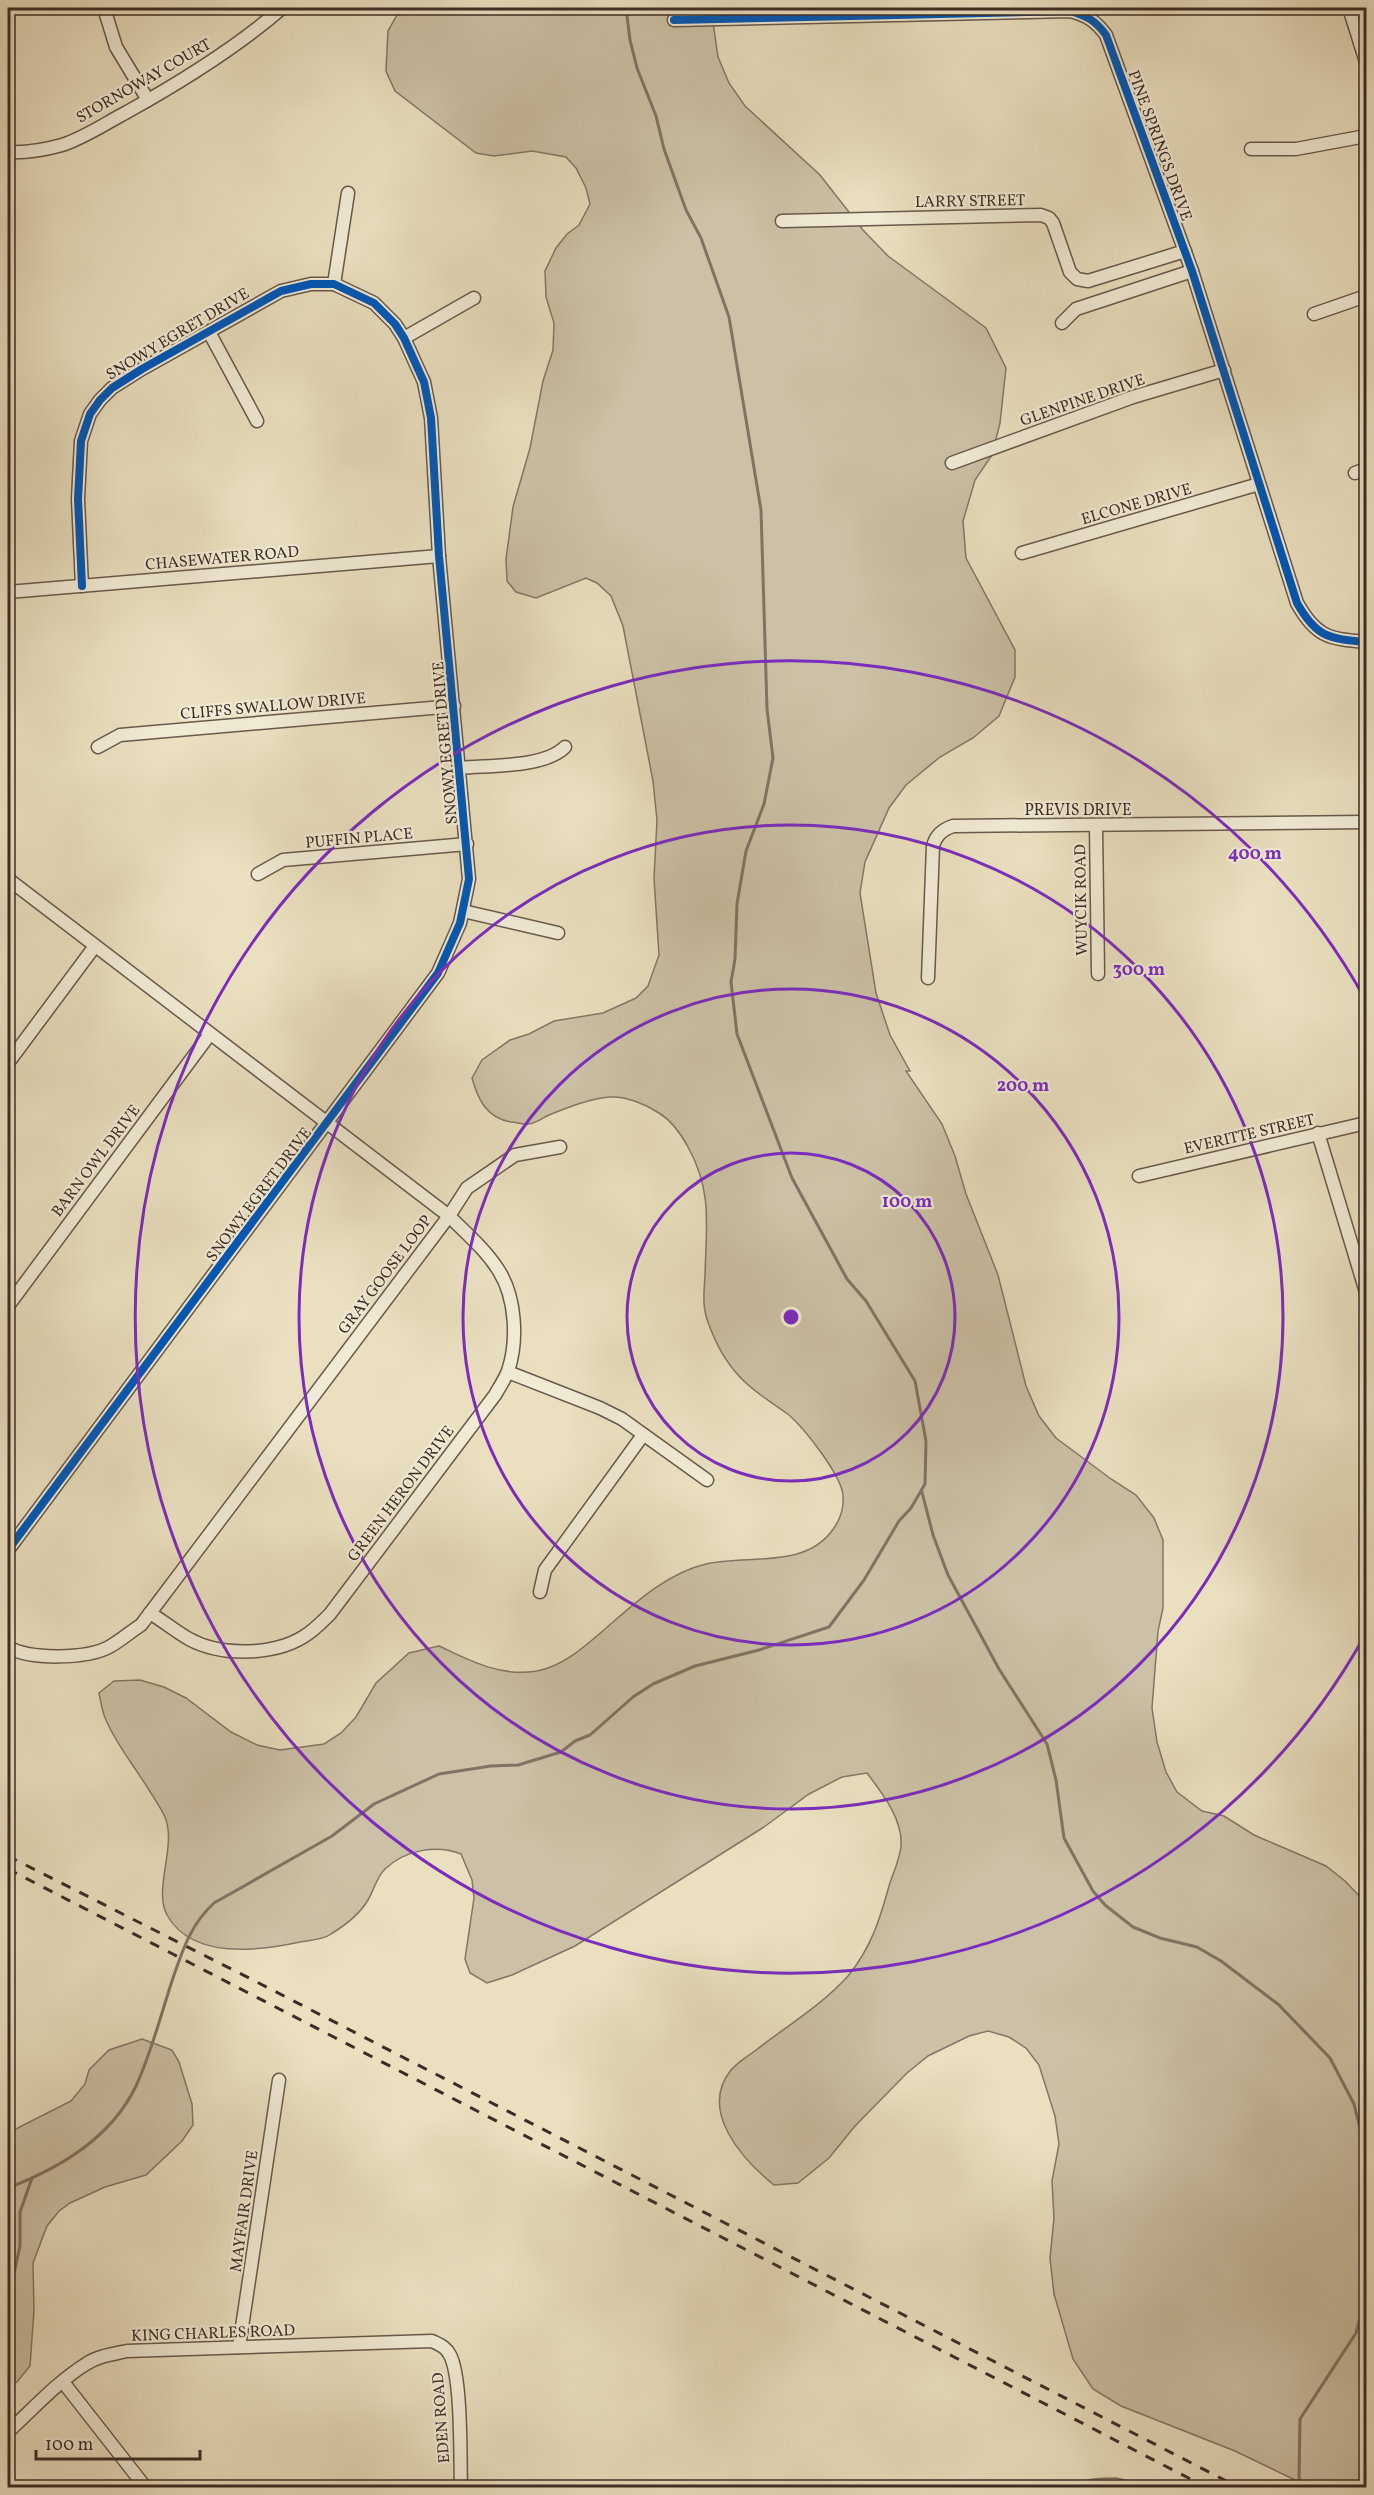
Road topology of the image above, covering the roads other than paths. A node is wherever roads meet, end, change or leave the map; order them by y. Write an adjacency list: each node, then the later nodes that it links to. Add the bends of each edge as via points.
1 (104, 8): 6 (street, via 116,47)
2 (282, 8): 6 (street, STORNOWAY COURT, via 215,58)
3 (1349, 8): 5 (street)
4 (674, 20): 12 (street, PINE SPRINGS DRIVE, via 1070,11 1082,14 1106,35)
5 (1366, 62)
6 (148, 100): 9 (street, STORNOWAY COURT, via 63,145 26,153)
7 (1366, 136): 8 (street, via 1296,149)
8 (1251, 149)
9 (8, 152)
10 (348, 193): 14 (street)
11 (782, 221): 12 (street, LARRY STREET, via 1041,215 1053,223 1070,272 1077,279 1088,281)
12 (1185, 251): 13 (street, PINE SPRINGS DRIVE)
13 (1192, 271): 18 (street, via 1076,309); 21 (street, PINE SPRINGS DRIVE)
14 (334, 284): 19 (street, SNOWY EGRET DRIVE, via 311,284 281,291); 20 (street, SNOWY EGRET DRIVE, via 374,303)
15 (1366, 296): 17 (street)
16 (474, 298): 20 (street)
17 (1314, 314)
18 (1062, 323)
19 (209, 332): 22 (street); 27 (street, SNOWY EGRET DRIVE, via 112,388 90,414 81,441 79,468)
20 (404, 338): 26 (street, SNOWY EGRET DRIVE, via 424,382 431,418)
21 (1224, 370): 23 (street, GLENPINE DRIVE, via 1133,397); 24 (street, PINE SPRINGS DRIVE)
22 (257, 421)
23 (952, 463)
24 (1259, 484): 25 (street, ELCONE DRIVE); 29 (street, PINE SPRINGS DRIVE, via 1306,620 1326,636)
25 (1022, 553)
26 (440, 556): 27 (street, CHASEWATER ROAD); 30 (street, SNOWY EGRET DRIVE)
27 (82, 586): 28 (street, CHASEWATER ROAD)
28 (8, 592)
29 (1366, 642)
30 (454, 706): 31 (street, CLIFFS SWALLOW DRIVE, via 120,735); 33 (street, SNOWY EGRET DRIVE)
31 (98, 747)
32 (565, 747): 33 (street, via 557,755 534,761)
33 (460, 768): 36 (street, SNOWY EGRET DRIVE)
34 (1366, 822): 35 (street, PREVIS DRIVE)
35 (1096, 826): 42 (street, WUYCIK ROAD); 43 (street, PREVIS DRIVE, via 953,826 940,833 933,846)
36 (466, 844): 37 (street, PUFFIN PLACE, via 284,860); 39 (street, SNOWY EGRET DRIVE, via 469,879)
37 (258, 874)
38 (8, 879): 41 (street, GRAY GOOSE LOOP)
39 (463, 911): 40 (street); 46 (street, SNOWY EGRET DRIVE, via 438,973)
40 (558, 933)
41 (95, 946): 44 (street, GRAY GOOSE LOOP); 45 (street)
42 (1098, 974)
43 (928, 978)
44 (210, 1034): 46 (street, GRAY GOOSE LOOP); 53 (street, BARN OWL DRIVE)
45 (8, 1063)
46 (327, 1124): 51 (street, GRAY GOOSE LOOP); 57 (street, SNOWY EGRET DRIVE)
47 (1366, 1124): 48 (street, EVERITTE STREET)
48 (1318, 1133): 50 (street, EVERITTE STREET); 52 (street)
49 (560, 1147): 51 (street, via 515,1155 467,1188)
50 (1138, 1176)
51 (449, 1216): 54 (street, GREEN HERON DRIVE, via 485,1251 508,1291 513,1331); 59 (street, GRAY GOOSE LOOP)
52 (1366, 1292)
53 (8, 1306)
54 (508, 1372): 55 (street, via 600,1408); 59 (street, GREEN HERON DRIVE, via 495,1395 330,1614 308,1634 283,1646 219,1650 190,1640)
55 (643, 1435): 56 (street); 58 (street, via 545,1570)
56 (707, 1480)
57 (8, 1550)
58 (540, 1592)
59 (150, 1613): 60 (street, GRAY GOOSE LOOP, via 141,1626 108,1648 42,1656)
60 (8, 1647)
61 (279, 2080): 62 (street, MAYFAIR DRIVE)
62 (239, 2347): 63 (street, KING CHARLES ROAD, via 432,2341); 64 (street, KING CHARLES ROAD, via 126,2351 87,2363)
63 (446, 2348): 67 (street, EDEN ROAD, via 456,2382)
64 (63, 2382): 65 (street, KING CHARLES ROAD); 66 (street)
65 (8, 2432)
66 (146, 2487)
67 (461, 2487)

